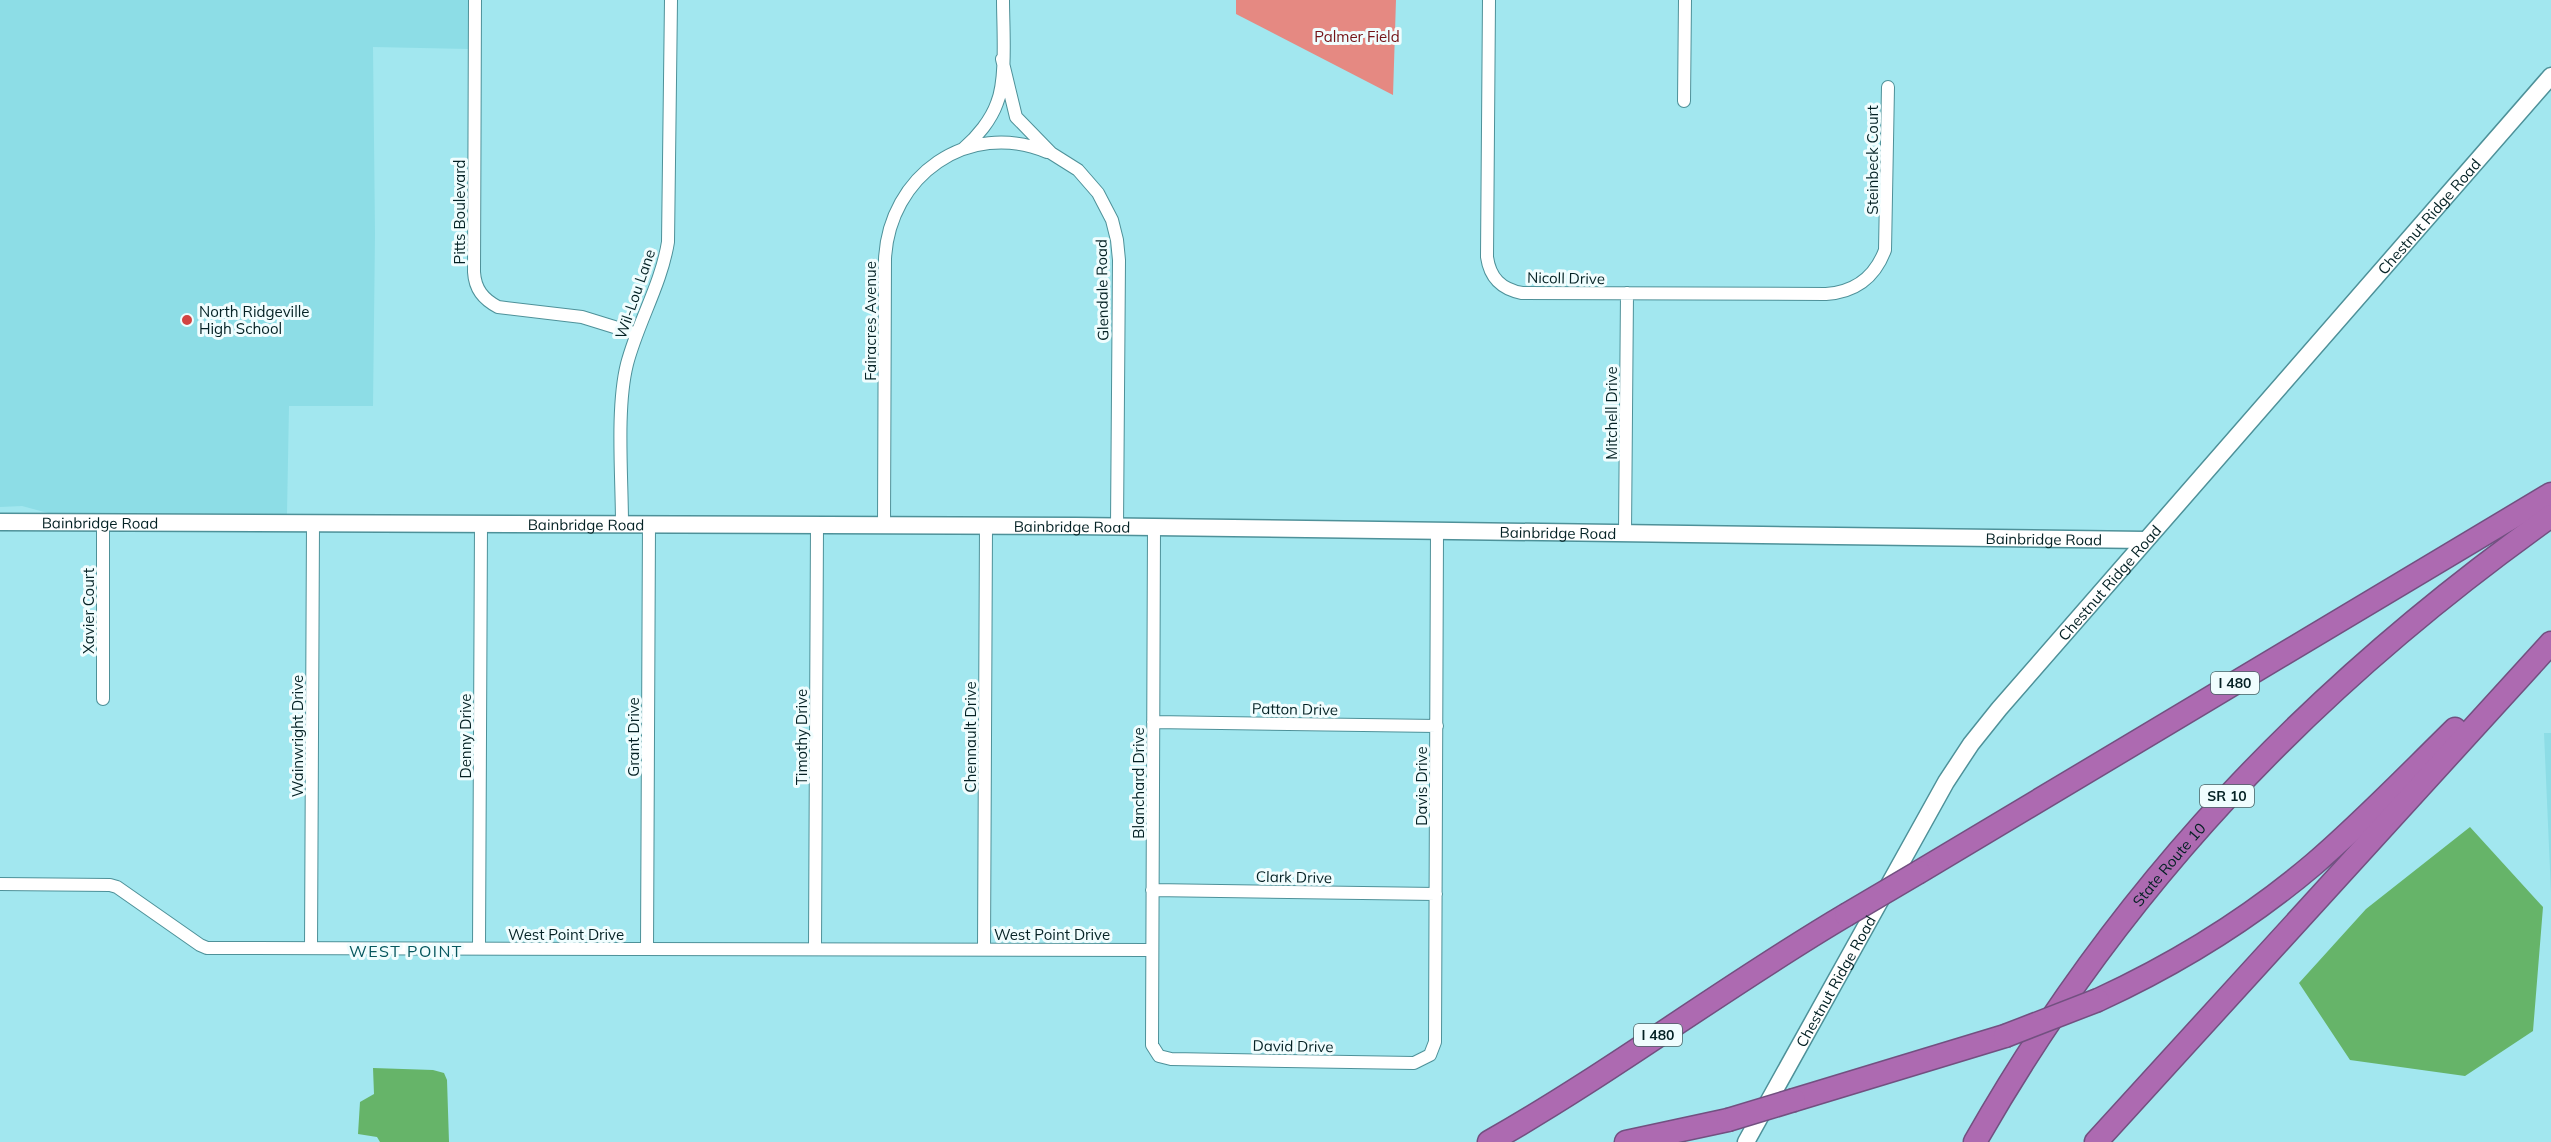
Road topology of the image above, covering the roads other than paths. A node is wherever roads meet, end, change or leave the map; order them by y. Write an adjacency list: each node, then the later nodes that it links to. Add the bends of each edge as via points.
1 (475, 0): 14 (street, Pitts Boulevard, via 477,288 498,307 582,317)
2 (671, 0): 14 (street, Wil-Lou Lane, via 668,242 661,274)
3 (1003, 0): 6 (street, Fairacres Avenue)
4 (1489, 0): 13 (street, Nicoll Drive, via 1487,257 1492,275 1505,288 1522,293)
5 (1685, 0): 9 (street)
6 (1002, 59): 10 (street, Fairacres Avenue, via 998,103 975,139); 11 (street, Glendale Road, via 1016,117)
7 (2551, 76): 30 (street, Chestnut Ridge Road)
8 (1888, 87): 12 (street, Steinbeck Court)
9 (1684, 101)
10 (963, 149): 11 (street, Fairacres Avenue, via 1003,142); 24 (street, Fairacres Avenue, via 935,163 913,184 896,210 887,238)
11 (1051, 153): 26 (street, Glendale Road, via 1070,164 1092,185 1112,220 1117,240)
12 (1887, 234): 13 (street, Nicoll Drive, via 1876,269 1861,284 1836,294)
13 (1627, 293): 29 (street, Mitchell Drive)
14 (637, 334): 21 (street, Wil-Lou Lane, via 622,398)
15 (2551, 494): 47 (highway, I 480, bridge, via 1763,965 1553,1106)
16 (2551, 516): 50 (highway, State Route 10 / SR 10, via 2452,589 2372,656 2229,793 2155,879 2093,960 2043,1030)
17 (0, 522): 18 (street, Bainbridge Road)
18 (103, 523): 19 (street, Bainbridge Road); 33 (street, Xavier Court)
19 (313, 523): 20 (street, Bainbridge Road); 39 (street, Wainwright Drive)
20 (481, 524): 21 (street, Bainbridge Road); 40 (street, Denny Drive)
21 (622, 524): 22 (street, Bainbridge Road)
22 (649, 524): 23 (street, Bainbridge Road); 41 (street, Grant Drive)
23 (818, 525): 24 (street, Bainbridge Road); 42 (street, Timothy Drive)
24 (884, 525): 25 (street, Bainbridge Road)
25 (986, 526): 26 (street, Bainbridge Road); 43 (street, Chennault Drive)
26 (1117, 526): 27 (street, Bainbridge Road)
27 (1154, 527): 28 (street, Bainbridge Road); 34 (street, Blanchard Drive)
28 (1437, 531): 29 (street, Bainbridge Road); 35 (street, Davis Drive)
29 (1625, 533): 30 (street, Bainbridge Road)
30 (2145, 540): 49 (street, Chestnut Ridge Road, via 1965,753)
31 (2551, 637): 48 (highway, bridge, via 2294,881 2213,939 2151,974 2098,1000 2005,1036 1728,1120)
32 (2551, 644): 51 (highway)
33 (103, 699)
34 (1153, 722): 35 (street, Patton Drive); 37 (street, Blanchard Drive)
35 (1437, 726): 38 (street, Davis Drive)
36 (0, 884): 39 (street, West Point Drive, via 110,885 207,948)
37 (1152, 891): 38 (street, Clark Drive); 44 (street, Blanchard Drive)
38 (1436, 894): 46 (street, Davis Drive)
39 (310, 948): 40 (street, West Point Drive)
40 (479, 948): 41 (street, West Point Drive)
41 (647, 949): 42 (street, West Point Drive)
42 (815, 949): 43 (street, West Point Drive)
43 (984, 949): 44 (street, West Point Drive)
44 (1151, 950): 45 (street, Blanchard Drive)
45 (1151, 1038): 46 (street, David Drive, via 1155,1052 1171,1059 1414,1063 1430,1055)
46 (1435, 1042)
47 (1489, 1142)
48 (1626, 1142)
49 (1746, 1142)
50 (1975, 1142)
51 (2096, 1142)

